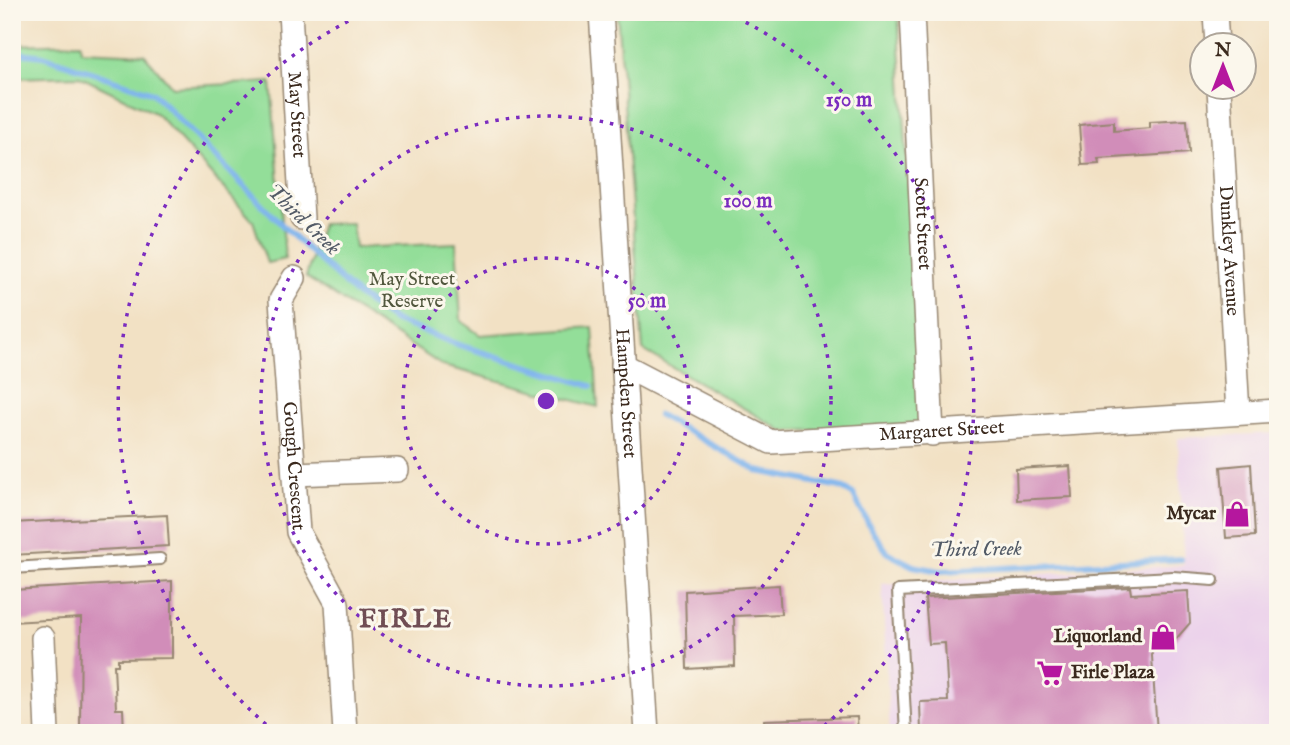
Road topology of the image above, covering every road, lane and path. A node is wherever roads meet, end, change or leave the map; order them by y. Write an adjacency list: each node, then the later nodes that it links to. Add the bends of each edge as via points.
1 (290, 12): 7 (street, May Street)
2 (601, 12): 9 (street, Hampden Street)
3 (912, 12): 12 (street, Scott Street)
4 (1214, 12): 5 (street)
5 (1216, 32)
6 (1220, 102): 11 (street, Dunkley Avenue)
7 (302, 218)
8 (294, 278): 14 (street, Gough Crescent, via 281,300)
9 (623, 365): 12 (street, Margaret Street, via 771,442); 21 (street, Hampden Street)
10 (1278, 411): 11 (street, Margaret Street)
11 (1238, 413): 12 (street, Margaret Street)
12 (932, 434)
13 (397, 470): 14 (street)
14 (294, 474): 20 (street, Gough Crescent, via 299,532 337,603)
15 (160, 558): 16 (lane)
16 (12, 568)
17 (1213, 580): 22 (lane, via 1173,577 898,591)
18 (43, 638): 19 (street)
19 (47, 733)
20 (345, 733)
21 (647, 733)
22 (905, 733)

